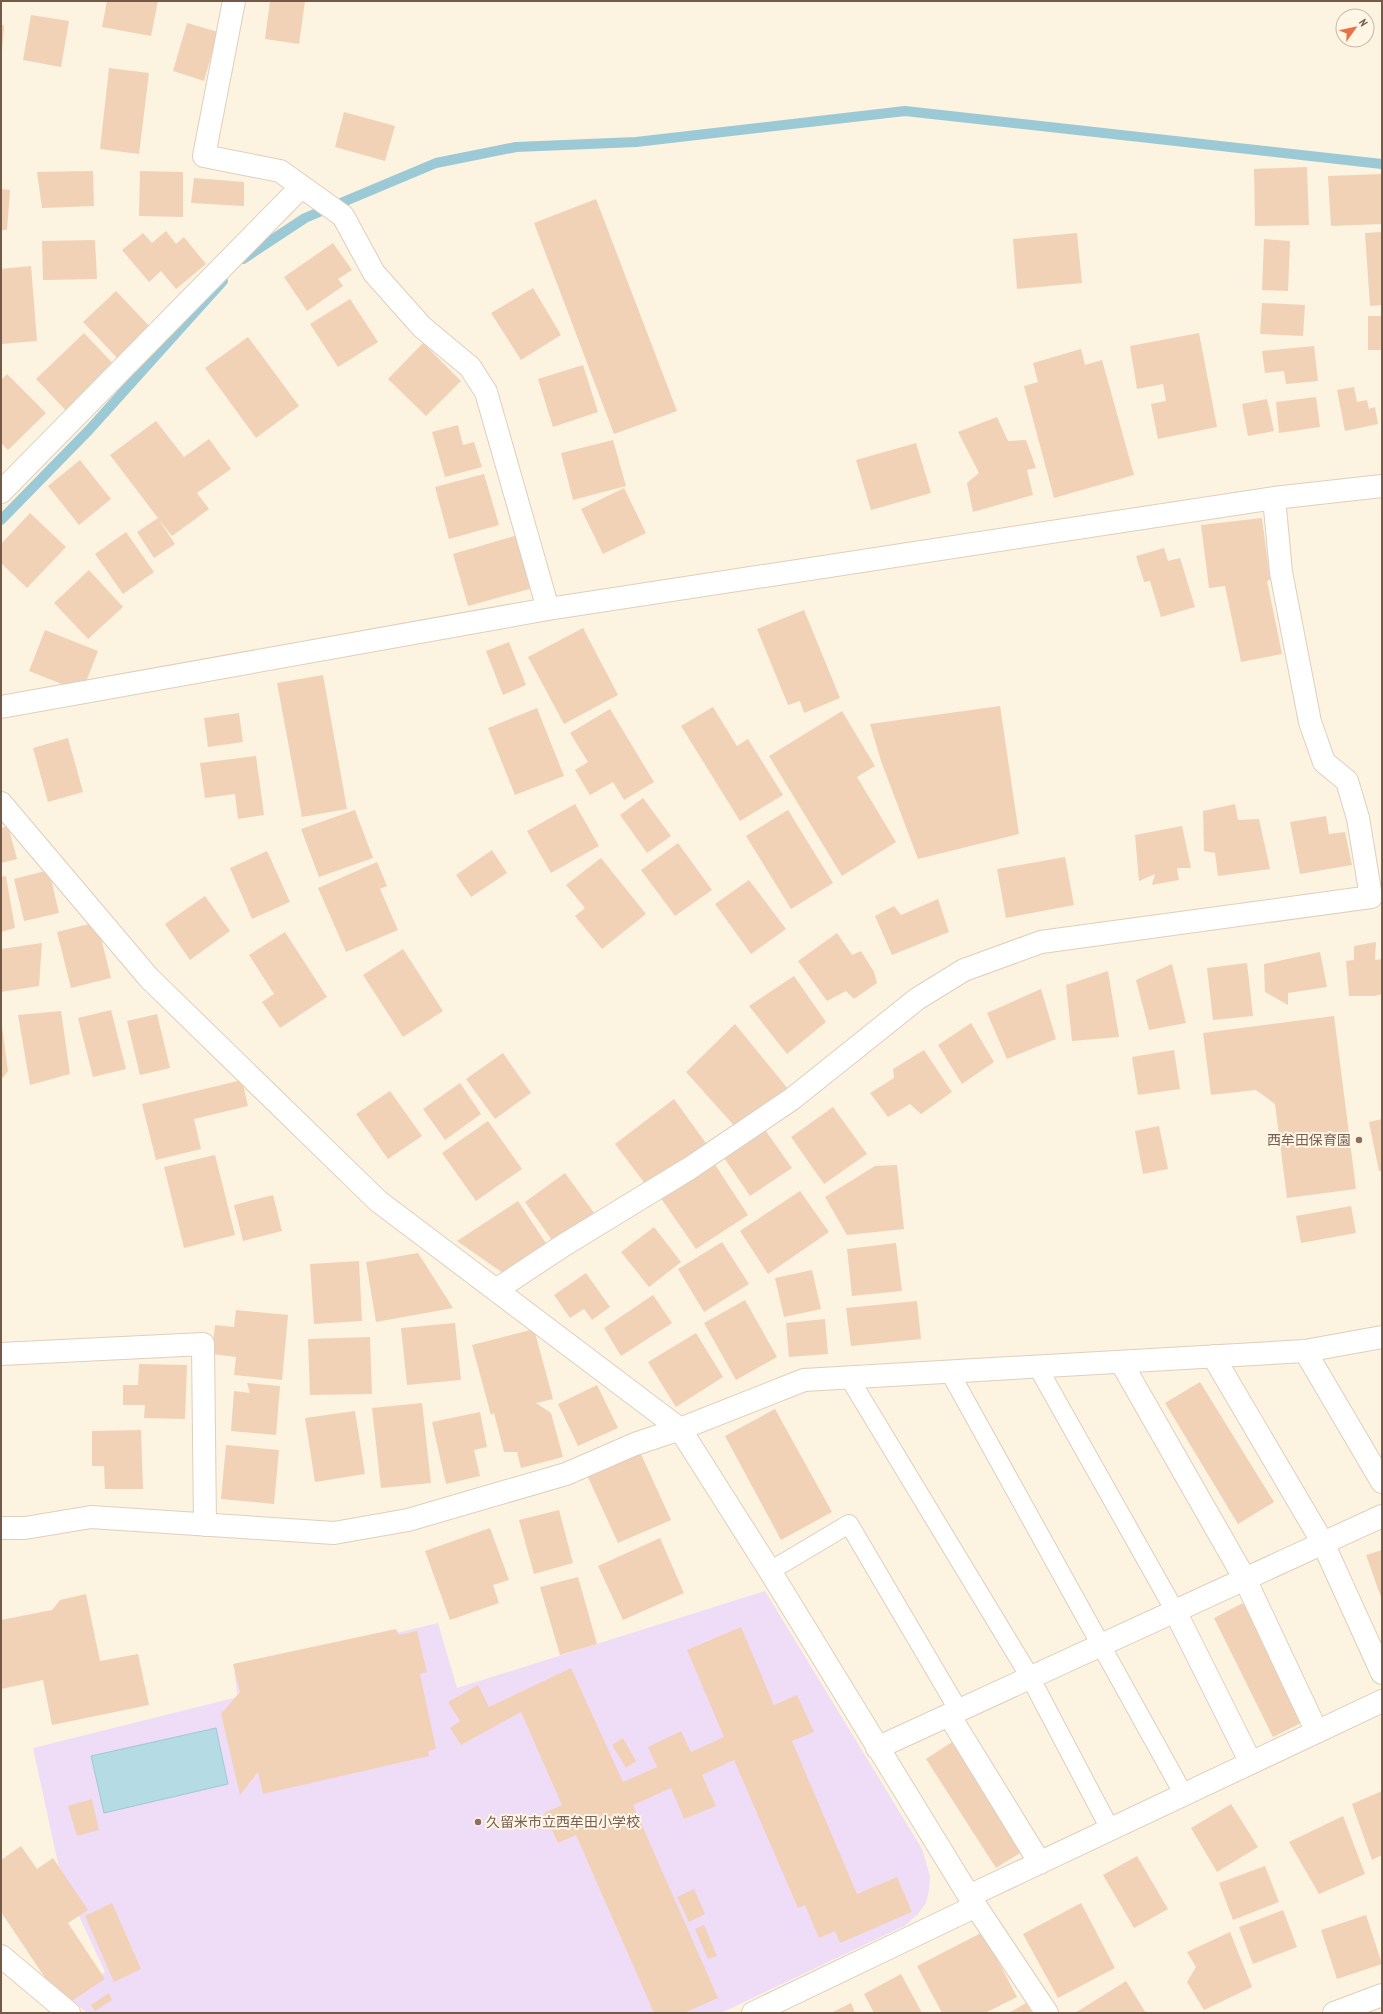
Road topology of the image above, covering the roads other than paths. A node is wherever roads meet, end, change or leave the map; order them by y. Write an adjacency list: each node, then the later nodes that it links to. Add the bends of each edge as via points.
1 (234, 1): 2 (street, via 204,156 280,171)
2 (301, 187): 4 (street); 6 (street, via 343,216 374,273 422,327 470,367 486,392)
3 (1382, 486): 5 (street)
4 (1, 492)
5 (1274, 498): 6 (street); 9 (street, via 1281,572 1310,722 1324,762 1347,781 1358,818 1371,897 1041,942 964,970 917,999 792,1099 690,1168 564,1244)
6 (548, 610): 7 (street)
7 (1, 707)
8 (1, 803): 9 (street, via 149,978 378,1201)
9 (496, 1290): 18 (street)
10 (1382, 1337): 11 (street)
11 (1305, 1351): 13 (street); 19 (street)
12 (1, 1354): 21 (street, via 203,1344)
13 (1213, 1356): 14 (street); 23 (street)
14 (1121, 1362): 15 (street); 25 (street)
15 (1037, 1366): 16 (street); 26 (lane)
16 (949, 1371): 17 (street); 27 (lane)
17 (848, 1376): 18 (street, via 804,1380); 29 (lane)
18 (680, 1429): 21 (street, via 636,1444 566,1474 408,1520 334,1533); 24 (street)
19 (1382, 1482)
20 (1382, 1516): 23 (street)
21 (205, 1525): 22 (street, via 91,1517 24,1528)
22 (1, 1528)
23 (1323, 1543): 25 (street); 28 (street)
24 (770, 1571): 31 (lane, via 849,1524); 33 (street)
25 (1244, 1579): 26 (street); 32 (street)
26 (1175, 1611): 27 (street); 34 (street)
27 (1101, 1645): 29 (street); 35 (lane)
28 (1382, 1673)
29 (1030, 1677): 31 (street); 36 (lane)
30 (1382, 1701): 32 (street)
31 (954, 1713): 33 (street); 37 (street)
32 (1317, 1732): 34 (street)
33 (877, 1748): 38 (street)
34 (1250, 1763): 35 (street)
35 (1184, 1795): 36 (street)
36 (1110, 1829): 37 (street)
37 (1040, 1863): 38 (street)
38 (973, 1901): 42 (street); 43 (street)
39 (1, 1956): 41 (street)
40 (1382, 1995): 44 (street)
41 (69, 2013)
42 (753, 2013)
43 (1047, 2013)
44 (1334, 2013)

